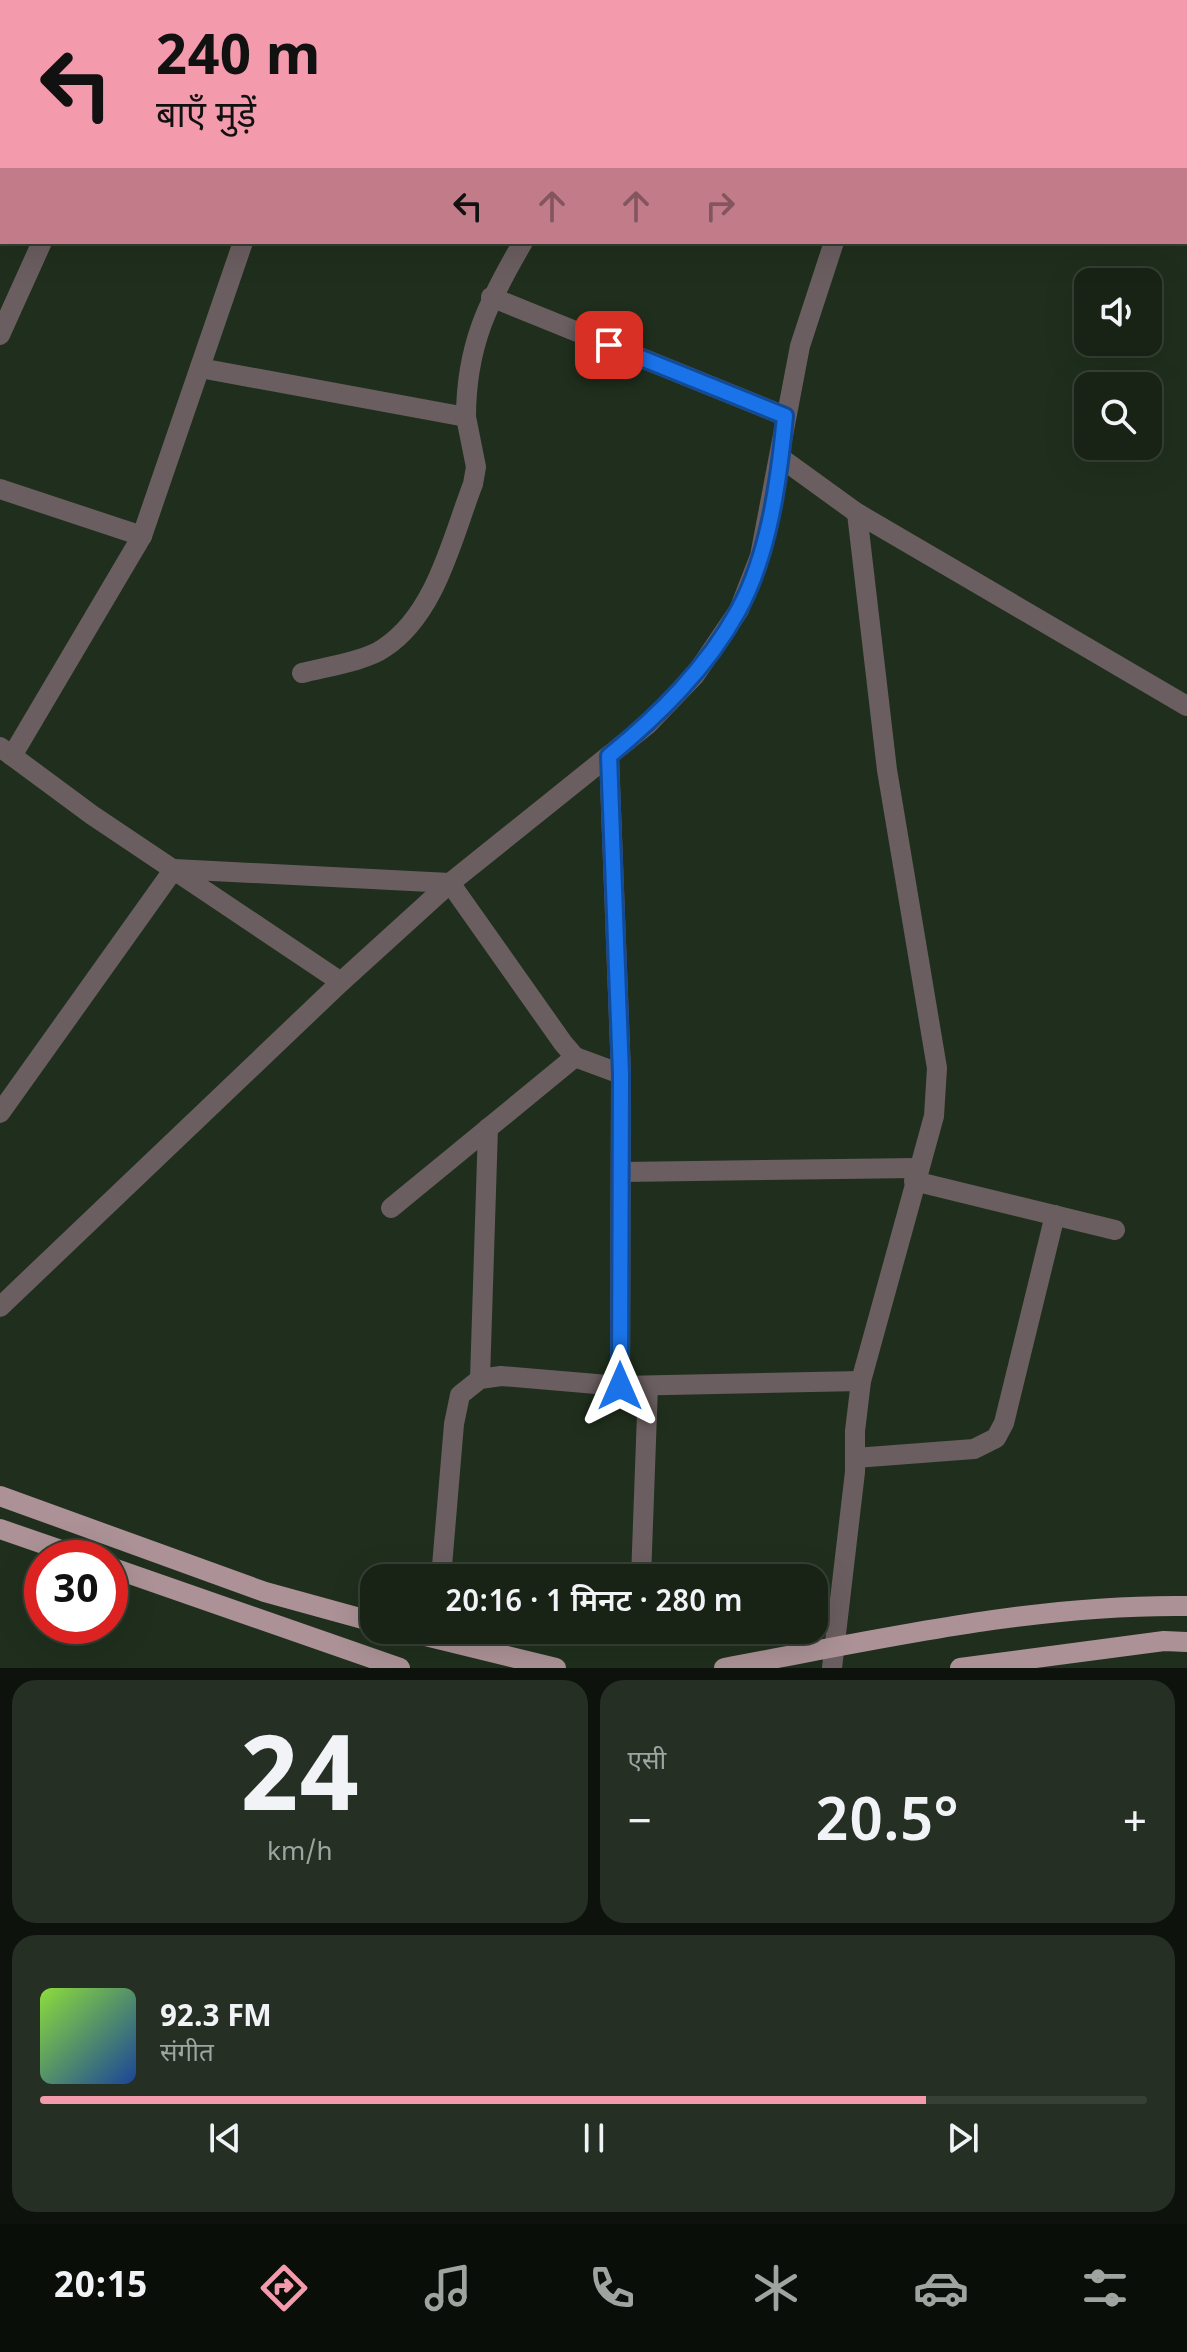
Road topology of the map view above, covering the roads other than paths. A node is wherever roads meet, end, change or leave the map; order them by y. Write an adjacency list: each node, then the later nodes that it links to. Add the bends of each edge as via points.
1 (41, 244): 6 (street)
2 (242, 244): 7 (street)
3 (522, 244): 5 (street)
4 (833, 244): 8 (street, via 800,346)
5 (491, 297): 8 (street); 9 (street, via 469,364)
6 (0, 335)
7 (200, 368): 9 (street); 13 (street)
8 (785, 416): 10 (street)
9 (466, 417): 14 (street, via 476,467 473,484 432,590 411,625 382,650)
10 (781, 458): 12 (street); 17 (street, via 760,556 739,610 695,675)
11 (0, 489): 13 (street)
12 (857, 513): 15 (street); 26 (street, via 887,770 937,1068 934,1116)
13 (142, 536): 16 (street)
14 (302, 673)
15 (1187, 706)
16 (6, 752): 18 (street)
17 (609, 756): 19 (street); 22 (street)
18 (174, 869): 19 (street); 20 (street); 23 (street)
19 (450, 883): 20 (street); 21 (street)
20 (341, 982): 30 (street)
21 (575, 1057): 22 (street); 24 (street)
22 (621, 1074): 25 (street)
23 (0, 1113)
24 (488, 1128): 27 (street); 31 (street)
25 (622, 1172): 26 (street); 33 (street)
26 (916, 1175): 28 (street); 32 (street)
27 (391, 1208)
28 (1055, 1215): 29 (street); 35 (street, via 996,1438 974,1449)
29 (1115, 1230)
30 (0, 1307)
31 (480, 1379): 33 (street, via 501,1376); 39 (street, via 460,1395 457,1409)
32 (861, 1381): 34 (street); 35 (street)
33 (620, 1386): 34 (street)
34 (648, 1386): 40 (street)
35 (855, 1458): 46 (street)
36 (0, 1496): 43 (main road, via 265,1592)
37 (0, 1529): 38 (main road)
38 (32, 1540)
39 (442, 1564)
40 (642, 1564)
41 (128, 1573): 48 (main road)
42 (1187, 1606): 46 (main road, via 1066,1610 994,1619)
43 (360, 1618)
44 (1187, 1642): 47 (main road)
45 (469, 1644): 49 (main road)
46 (832, 1658): 50 (main road)
47 (1008, 1665): 51 (main road)
48 (400, 1668)
49 (556, 1668)
50 (724, 1668)
51 (960, 1668)

